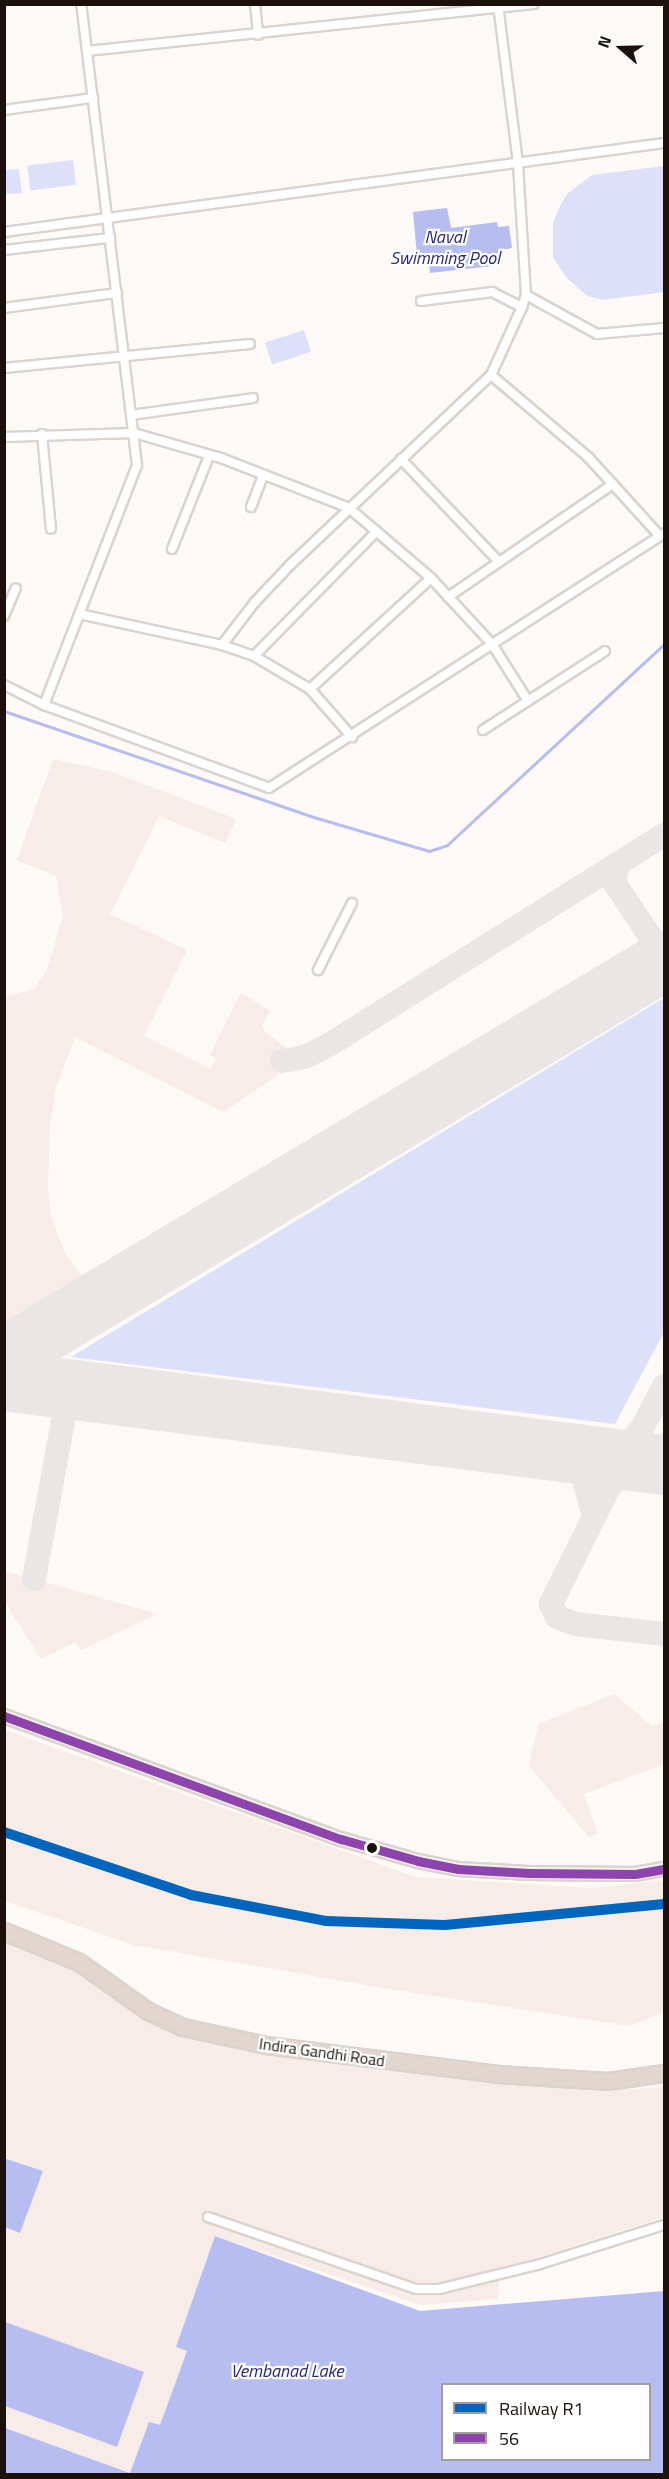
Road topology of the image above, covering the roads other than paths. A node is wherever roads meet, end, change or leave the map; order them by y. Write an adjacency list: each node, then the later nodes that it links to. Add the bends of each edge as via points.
1 (81, 4): 6 (street)
2 (255, 4): 5 (street)
3 (534, 4): 4 (street)
4 (498, 6): 5 (street); 10 (street)
5 (258, 35): 6 (street)
6 (87, 51): 7 (street)
7 (93, 98): 8 (street); 11 (street)
8 (4, 110)
9 (664, 143): 10 (street)
10 (518, 163): 11 (street); 16 (street)
11 (108, 220): 12 (street); 13 (street)
12 (4, 232)
13 (110, 237): 14 (street); 15 (street)
14 (4, 250)
15 (117, 293): 19 (street); 22 (street)
16 (526, 295): 18 (street); 20 (street, via 597,334)
17 (421, 301): 18 (street, via 492,292)
18 (522, 307): 24 (street)
19 (4, 308)
20 (664, 328)
21 (250, 344): 22 (street)
22 (123, 355): 23 (street); 26 (street)
23 (4, 368)
24 (491, 375): 31 (street); 33 (street, via 579,449)
25 (253, 398): 26 (street)
26 (131, 415): 27 (street)
27 (134, 433): 28 (street); 30 (street); 44 (street, via 137,465)
28 (42, 434): 29 (street); 36 (street)
29 (4, 437)
30 (209, 456): 32 (street); 39 (street)
31 (401, 459): 35 (street); 40 (street)
32 (263, 476): 34 (street); 35 (street)
33 (613, 484): 38 (street); 40 (street)
34 (251, 507)
35 (348, 508): 37 (street); 47 (street, via 255,602)
36 (51, 529)
37 (378, 531): 41 (street); 49 (street)
38 (662, 534): 46 (street)
39 (172, 549)
40 (499, 562): 43 (street)
41 (431, 578): 43 (street); 51 (street)
42 (16, 588): 45 (street)
43 (448, 597): 46 (street)
44 (79, 614): 47 (street); 53 (street)
45 (4, 616)
46 (492, 644): 52 (street); 55 (street)
47 (222, 645): 49 (street)
48 (604, 651): 52 (street)
49 (254, 656): 51 (street)
50 (4, 685): 53 (street)
51 (310, 689): 55 (street)
52 (528, 701): 54 (street)
53 (44, 705): 55 (street, via 269,788)
54 (483, 730)
55 (352, 737)
56 (352, 903): 57 (street)
57 (318, 970)
58 (4, 1716): 59 (street, via 342,1839 418,1861 458,1869 529,1873 636,1874)
59 (664, 1869)
60 (4, 1931): 61 (highway, Indira Gandhi Road, via 79,1962 148,2011 183,2026 266,2045 498,2074 607,2081)
61 (664, 2073)
62 (208, 2217): 63 (street, via 416,2289 438,2289 537,2265)
63 (664, 2225)

